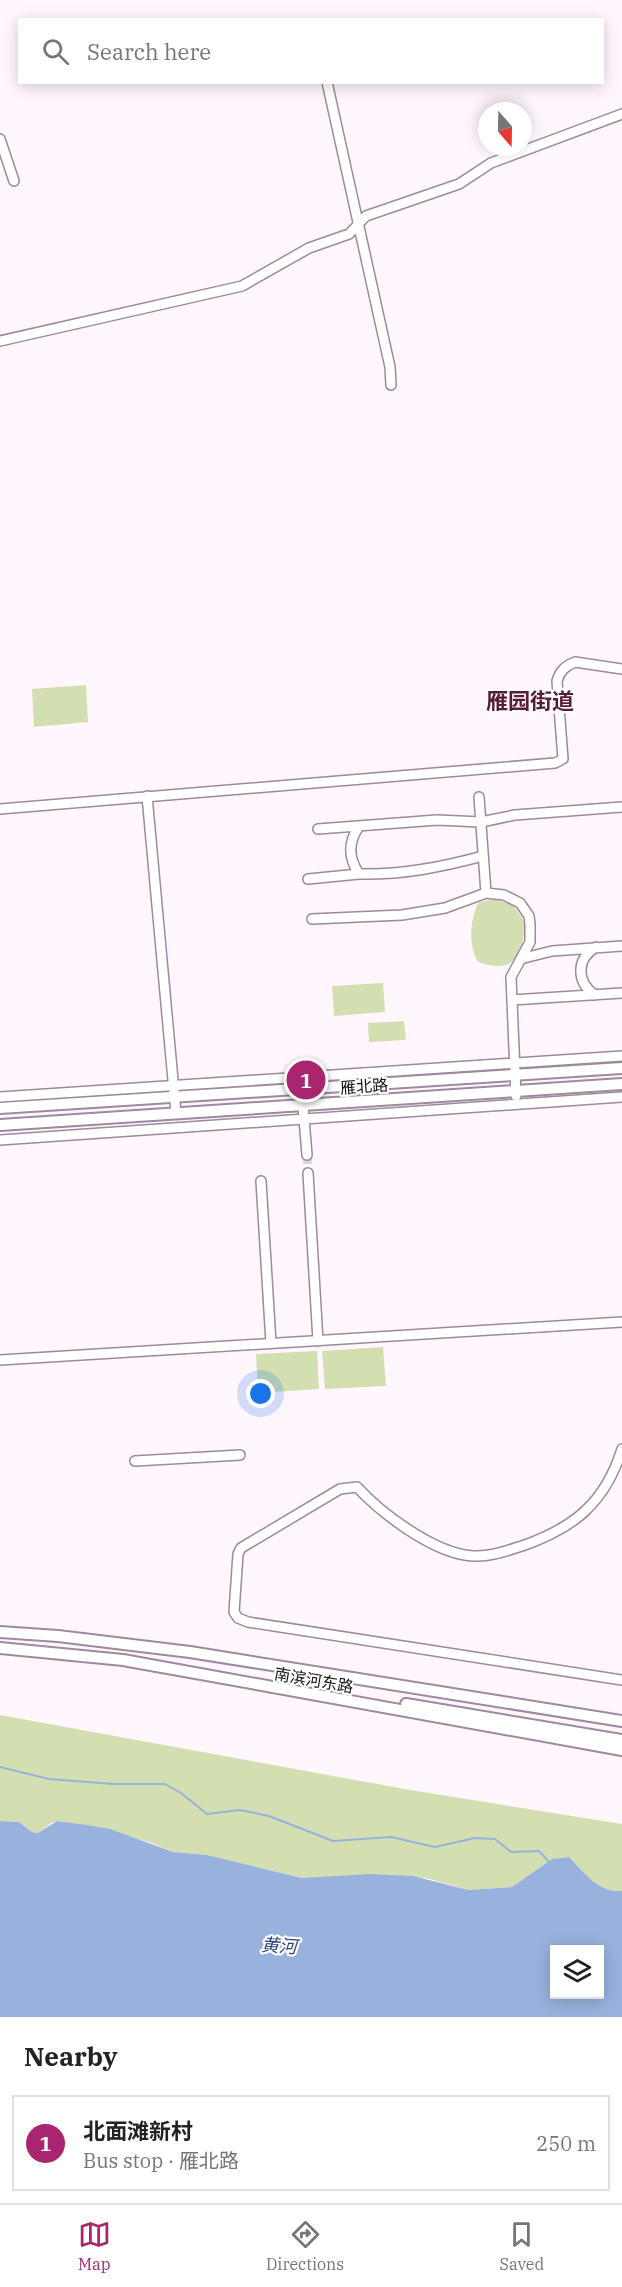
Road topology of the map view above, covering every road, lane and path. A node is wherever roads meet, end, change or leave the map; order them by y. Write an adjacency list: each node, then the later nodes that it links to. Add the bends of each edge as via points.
1 (327, 84): 5 (street)
2 (622, 114): 5 (street, via 491,163 459,184 366,216)
3 (0, 139): 4 (street)
4 (14, 181)
5 (358, 225): 6 (street, via 349,234 309,248 242,286); 7 (street)
6 (0, 341)
7 (391, 385)
8 (622, 669): 9 (street, via 575,662 559,674 563,759 555,763)
9 (147, 796): 12 (street); 33 (street)
10 (479, 797): 13 (street)
11 (622, 807): 13 (street, via 515,815)
12 (0, 809)
13 (481, 822): 14 (street, via 437,820); 16 (street)
14 (359, 826): 15 (street); 17 (street, via 353,835 350,855)
15 (318, 829)
16 (483, 856): 17 (street, via 391,875); 19 (street)
17 (359, 874): 18 (street)
18 (308, 879)
19 (486, 893): 20 (street, via 445,908 402,915); 23 (street, via 504,895 525,909 530,942)
20 (312, 919)
21 (622, 946): 22 (street)
22 (596, 947): 23 (street); 25 (street, via 583,958 580,975)
23 (524, 958): 26 (street, via 513,971)
24 (622, 993): 25 (street)
25 (596, 995): 26 (street)
26 (512, 1000): 28 (street)
27 (622, 1056): 28 (street)
28 (515, 1062): 30 (street); 31 (street)
29 (622, 1068): 30 (main road, 雁北路)
30 (515, 1075): 34 (main road, 雁北路); 35 (street)
31 (300, 1076): 33 (street); 34 (street)
32 (622, 1084): 35 (main road, 雁北路)
33 (173, 1085): 36 (street); 37 (street)
34 (303, 1088): 37 (main road, 雁北路); 39 (street)
35 (515, 1091): 39 (main road, 雁北路); 40 (street)
36 (0, 1097)
37 (174, 1097): 41 (main road, 雁北路); 42 (street)
38 (622, 1097): 40 (street)
39 (304, 1105): 42 (main road, 雁北路); 43 (street)
40 (517, 1105): 43 (street)
41 (0, 1108)
42 (176, 1113): 44 (main road, 雁北路)
43 (304, 1117): 45 (street); 46 (street)
44 (0, 1125)
45 (0, 1140)
46 (307, 1155)
47 (308, 1173): 50 (street)
48 (261, 1181): 51 (street)
49 (622, 1322): 50 (street)
50 (318, 1341): 51 (street)
51 (271, 1343): 52 (street)
52 (0, 1360)
53 (622, 1449): 60 (street, via 609,1484 570,1525 501,1553 472,1556 441,1547 372,1503 357,1487 340,1489 241,1548 234,1612 248,1622)
54 (240, 1455): 55 (street)
55 (135, 1461)
56 (0, 1632): 58 (main road, 南滨河东路, via 93,1640)
57 (0, 1648): 59 (main road, 南滨河东路, via 123,1660)
58 (233, 1660): 59 (main road); 62 (main road, 南滨河东路)
59 (229, 1680): 61 (main road, 南滨河东路)
60 (622, 1680)
61 (288, 1691): 63 (main road, via 322,1691); 64 (main road, 南滨河东路)
62 (622, 1721)
63 (622, 1740)
64 (622, 1750)

